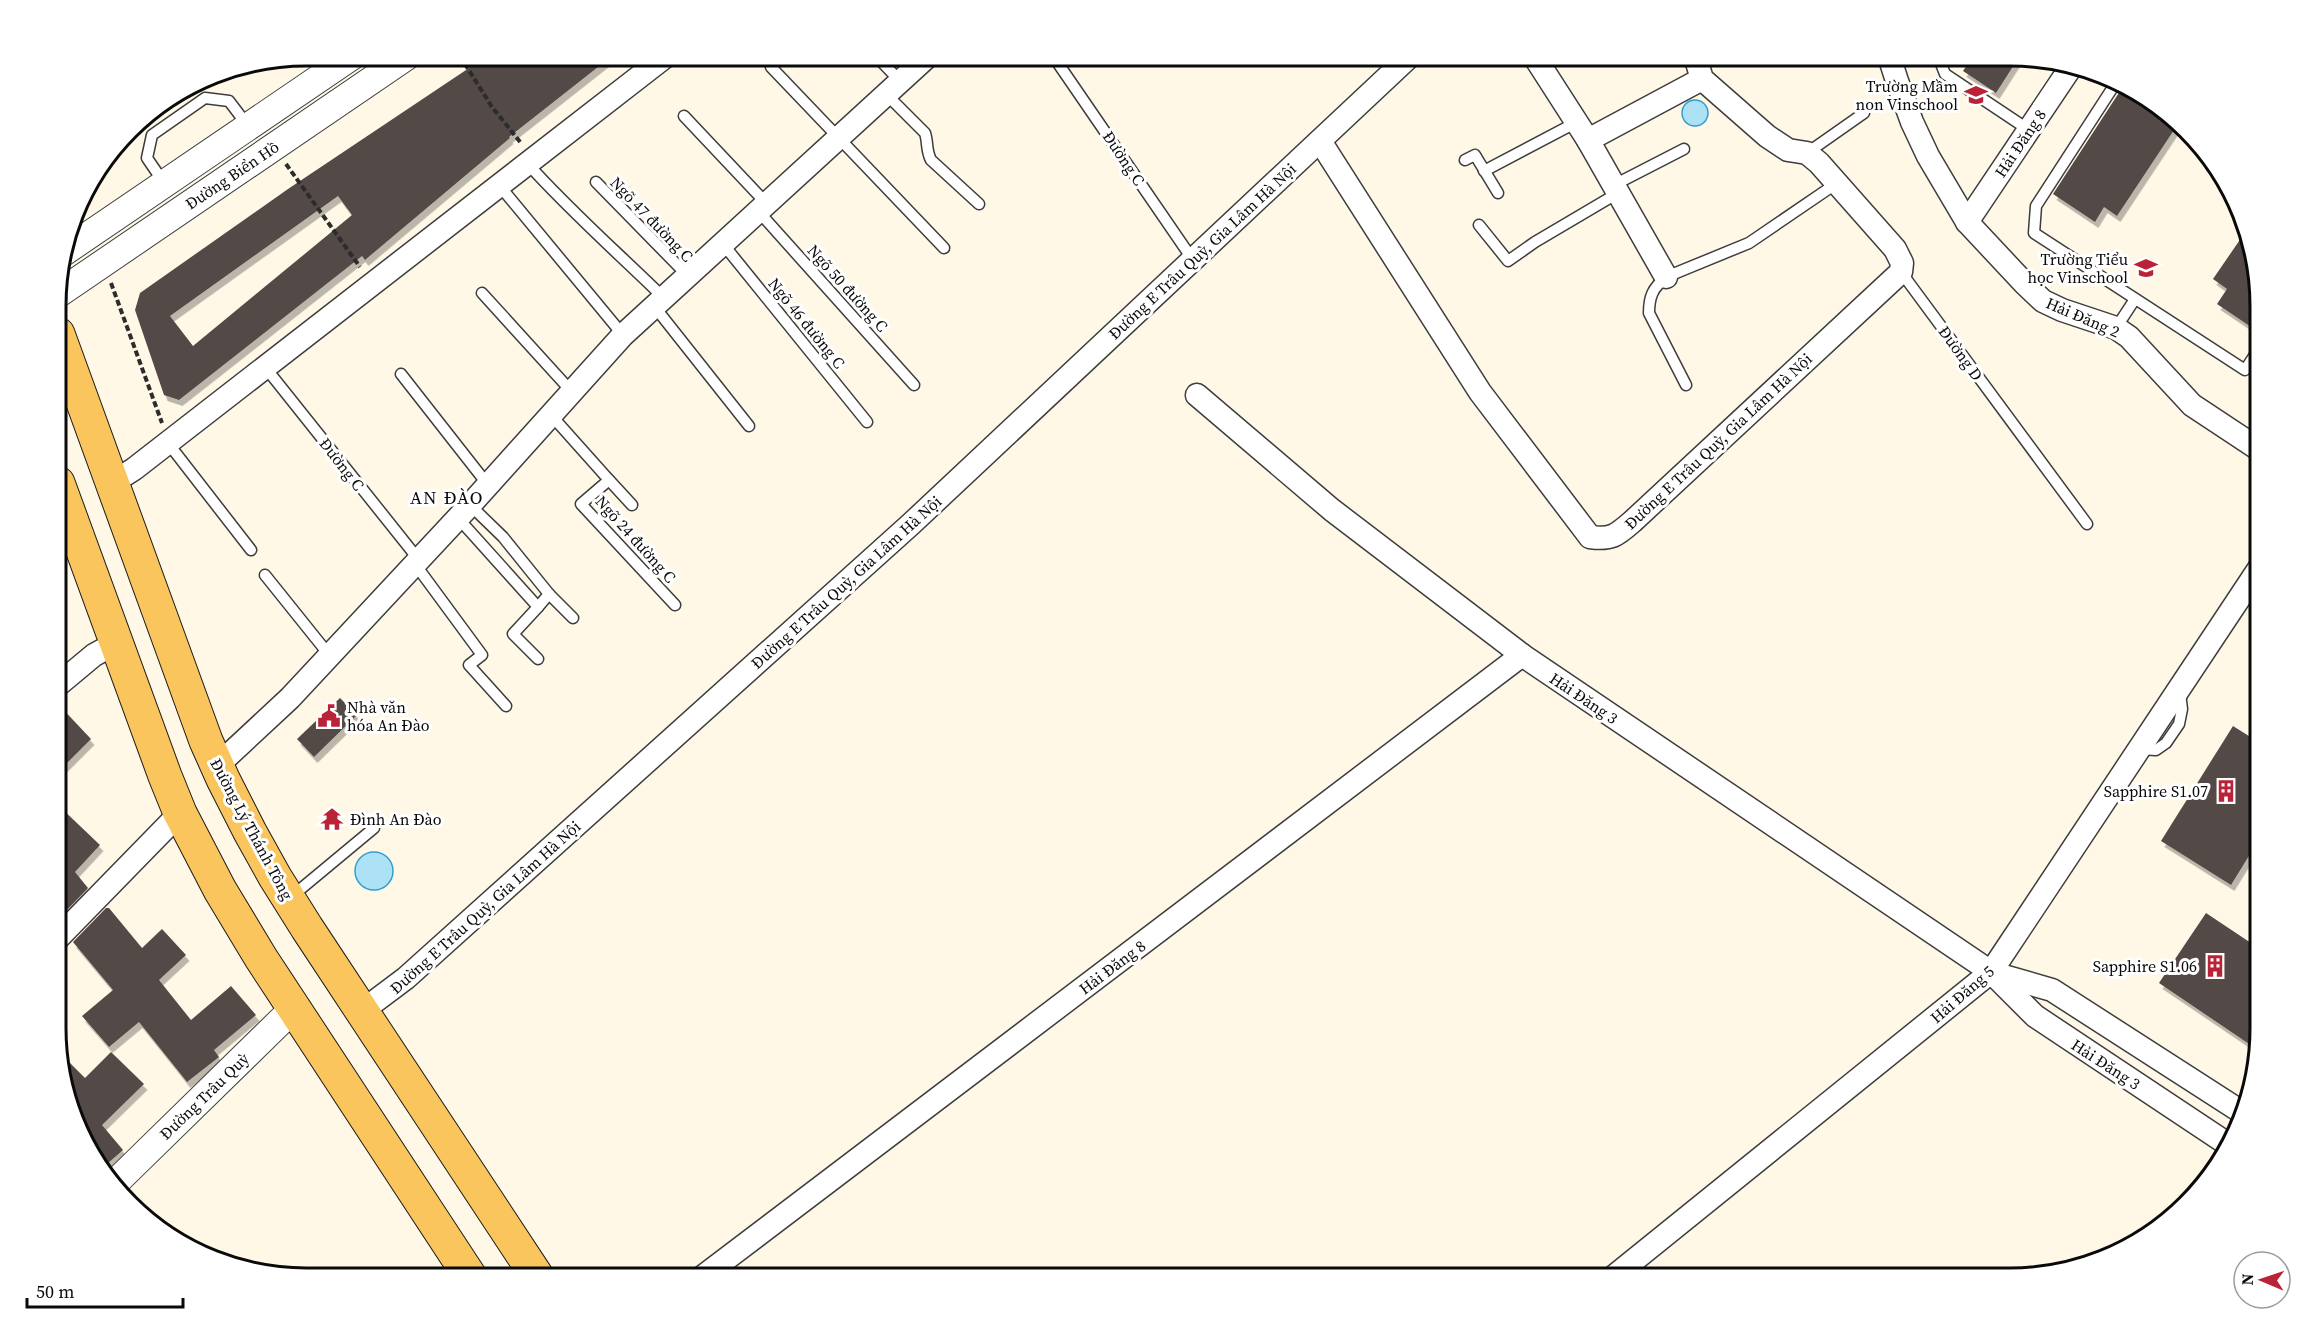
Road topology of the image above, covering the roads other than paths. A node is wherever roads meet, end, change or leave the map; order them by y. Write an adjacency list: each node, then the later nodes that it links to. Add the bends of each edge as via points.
1 (337, 66): 19 (street, Đường Biển Hồ)
2 (392, 66): 46 (street, Đường Biển Hồ)
3 (652, 66): 26 (street)
4 (772, 66): 22 (lane)
5 (881, 66): 15 (lane)
6 (917, 66): 15 (street)
7 (1060, 66): 42 (lane, Đường C)
8 (1399, 66): 23 (street, Đường E Trâu Quỳ, Gia Lâm Hà Nội)
9 (1540, 66): 21 (street)
10 (1698, 66): 14 (street)
11 (1892, 66): 37 (street, Hải Đăng 2, via 1917,133)
12 (1942, 66): 20 (lane, via 1945,74)
13 (2067, 73): 20 (street, Hải Đăng 8)
14 (1702, 79): 21 (street); 25 (street, Đường D, via 1777,144)
15 (893, 88): 22 (street); 35 (lane, via 925,133 931,160)
16 (2112, 89): 48 (lane, via 2036,206 2034,233)
17 (1864, 113): 25 (lane)
18 (684, 116): 36 (lane)
19 (248, 126): 30 (street, Đường Biển Hồ); 30 (lane, via 229,101 205,98 152,135 147,158)
20 (2029, 130): 37 (street, Hải Đăng 8)
21 (1582, 131): 28 (lane); 33 (street)
22 (840, 137): 36 (street); 41 (lane)
23 (1320, 141): 42 (street, Đường E Trâu Quỳ, Gia Lâm Hà Nội); 43 (street, Đường E Trâu Quỳ, Gia Lâm Hà Nội, via 1480,392 1590,537 1606,540 1618,534)
24 (1684, 149): 33 (lane)
25 (1807, 153): 31 (street, Đường D)
26 (525, 155): 32 (street); 49 (lane, via 559,199 592,228)
27 (1465, 160): 28 (lane, via 1474,155)
28 (1484, 171): 34 (lane)
29 (596, 182): 44 (lane, Ngõ 47 đường C)
30 (164, 183): 40 (street, Đường Biển Hồ)
31 (1837, 183): 43 (street, Đường D, via 1899,255); 45 (lane, via 1749,243)
32 (499, 185): 51 (lane); 54 (street)
33 (1616, 189): 38 (lane, via 1508,261); 45 (street)
34 (1498, 193)
35 (979, 204)
36 (763, 208): 39 (street); 56 (lane, Ngõ 50 đường C)
37 (1967, 222): 50 (street, Hải Đăng 2, via 2043,301)
38 (1479, 225)
39 (723, 244): 44 (street); 61 (lane, Ngõ 46 đường C)
40 (74, 245)
41 (944, 248)
42 (1194, 260): 93 (street, Đường E Trâu Quỳ, Gia Lâm Hà Nội, via 911,524 406,978)
43 (1901, 272): 71 (lane, Đường D)
44 (688, 276): 49 (street)
45 (1666, 277): 57 (lane, via 1652,293 1649,313)
46 (67, 288)
47 (482, 293): 58 (lane)
48 (2135, 299): 50 (lane); 53 (lane, via 2245,370)
49 (659, 302): 51 (street); 62 (lane)
50 (2116, 328): 64 (street, Hải Đăng 2, via 2192,405)
51 (622, 335): 58 (street)
52 (66, 356): 66 (main road, Đường Lý Thánh Tông)
53 (2250, 362)
54 (265, 367): 63 (street); 73 (lane, Đường C)
55 (401, 374): 67 (lane)
56 (914, 385)
57 (1686, 385)
58 (572, 392): 60 (street)
59 (1197, 395): 81 (street, Hải Đăng 3, via 1332,510)
60 (551, 414): 65 (lane, Ngõ 24 đường C); 67 (street)
61 (867, 422)
62 (749, 426)
63 (168, 442): 66 (street); 72 (lane)
64 (2250, 443)
65 (609, 480): 69 (lane); 77 (lane, Ngõ 24 đường C, via 581,504)
66 (112, 483): 86 (main road, Đường Lý Thánh Tông)
67 (488, 485): 70 (street)
68 (66, 505): 80 (main road)
69 (632, 505)
70 (464, 512): 73 (street); 76 (lane, via 503,537); 78 (lane)
71 (2087, 524)
72 (250, 550)
73 (417, 562): 82 (street); 85 (lane, Đường C, via 482,655 469,665)
74 (265, 575): 82 (lane)
75 (2250, 582): 91 (street, Hải Đăng 5)
76 (549, 594): 78 (lane); 79 (lane)
77 (675, 604)
78 (538, 607): 83 (lane, via 513,634)
79 (573, 618)
80 (116, 643): 84 (street); 87 (main road)
81 (1522, 655): 91 (street, Hải Đăng 3); 99 (street, Hải Đăng 8)
82 (330, 656): 86 (street)
83 (538, 659)
84 (66, 678)
85 (506, 706)
86 (217, 766): 89 (main road, Đường Lý Thánh Tông)
87 (180, 813): 90 (street); 92 (main road, via 233,913)
88 (374, 828): 89 (lane)
89 (289, 899): 93 (main road, Đường Lý Thánh Tông)
90 (66, 930)
91 (1991, 972): 94 (street, Hải Đăng 3, via 2052,990); 95 (street, Hải Đăng 3, via 2035,1016); 100 (street, Hải Đăng 5)
92 (294, 1008): 96 (street, Đường Trâu Quỳ); 97 (main road)
93 (362, 1011): 98 (main road, Đường Lý Thánh Tông)
94 (2236, 1109)
95 (2222, 1140)
96 (120, 1178)
97 (464, 1268)
98 (531, 1268)
99 (714, 1268)
100 (1624, 1268)

